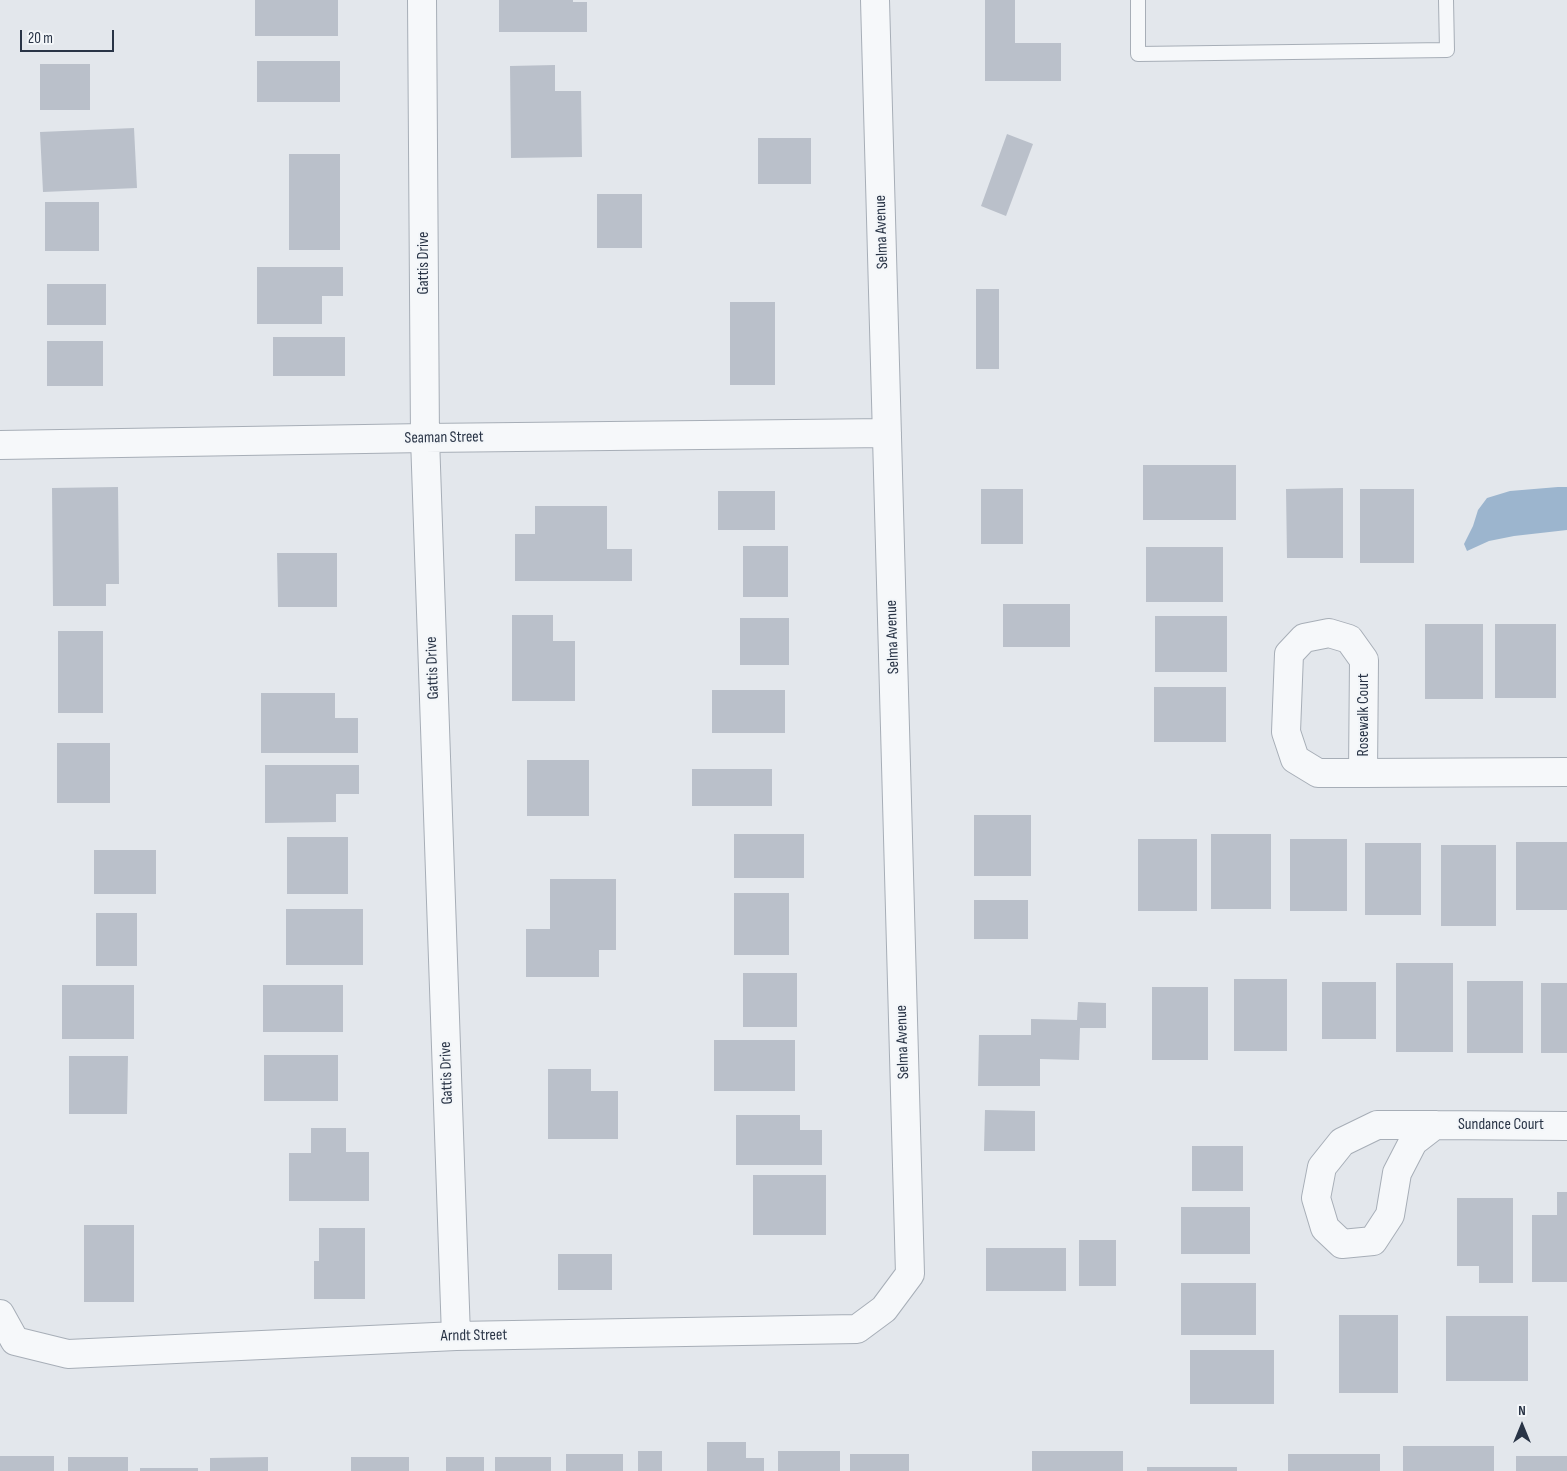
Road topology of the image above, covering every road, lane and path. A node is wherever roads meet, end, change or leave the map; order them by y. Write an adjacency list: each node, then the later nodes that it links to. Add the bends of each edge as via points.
1 (422, 0): 6 (street, Gattis Drive)
2 (875, 0): 5 (street, Selma Avenue)
3 (1138, 0): 4 (lane, via 1138,54 1447,50)
4 (1446, 0)
5 (887, 433): 6 (street, Seaman Street); 12 (street, Selma Avenue)
6 (425, 438): 7 (street, Seaman Street); 14 (street, Gattis Drive)
7 (0, 445)
8 (1567, 772): 9 (street, Rosewalk Court)
9 (1363, 773): 9 (street, Rosewalk Court, via 1364,660 1349,639 1329,633 1304,638 1289,654 1286,732 1295,759 1318,773)
10 (1435, 1125): 10 (street, Sundance Court, via 1377,1125 1342,1142 1322,1167 1316,1198 1325,1228 1342,1244 1373,1241 1390,1215 1397,1173 1413,1142); 11 (street, Sundance Court)
11 (1567, 1126)
12 (910, 1274): 14 (street, Arndt Street, via 884,1309 857,1329)
13 (0, 1314): 14 (street, Arndt Street, via 15,1341 68,1354)
14 (456, 1336)

